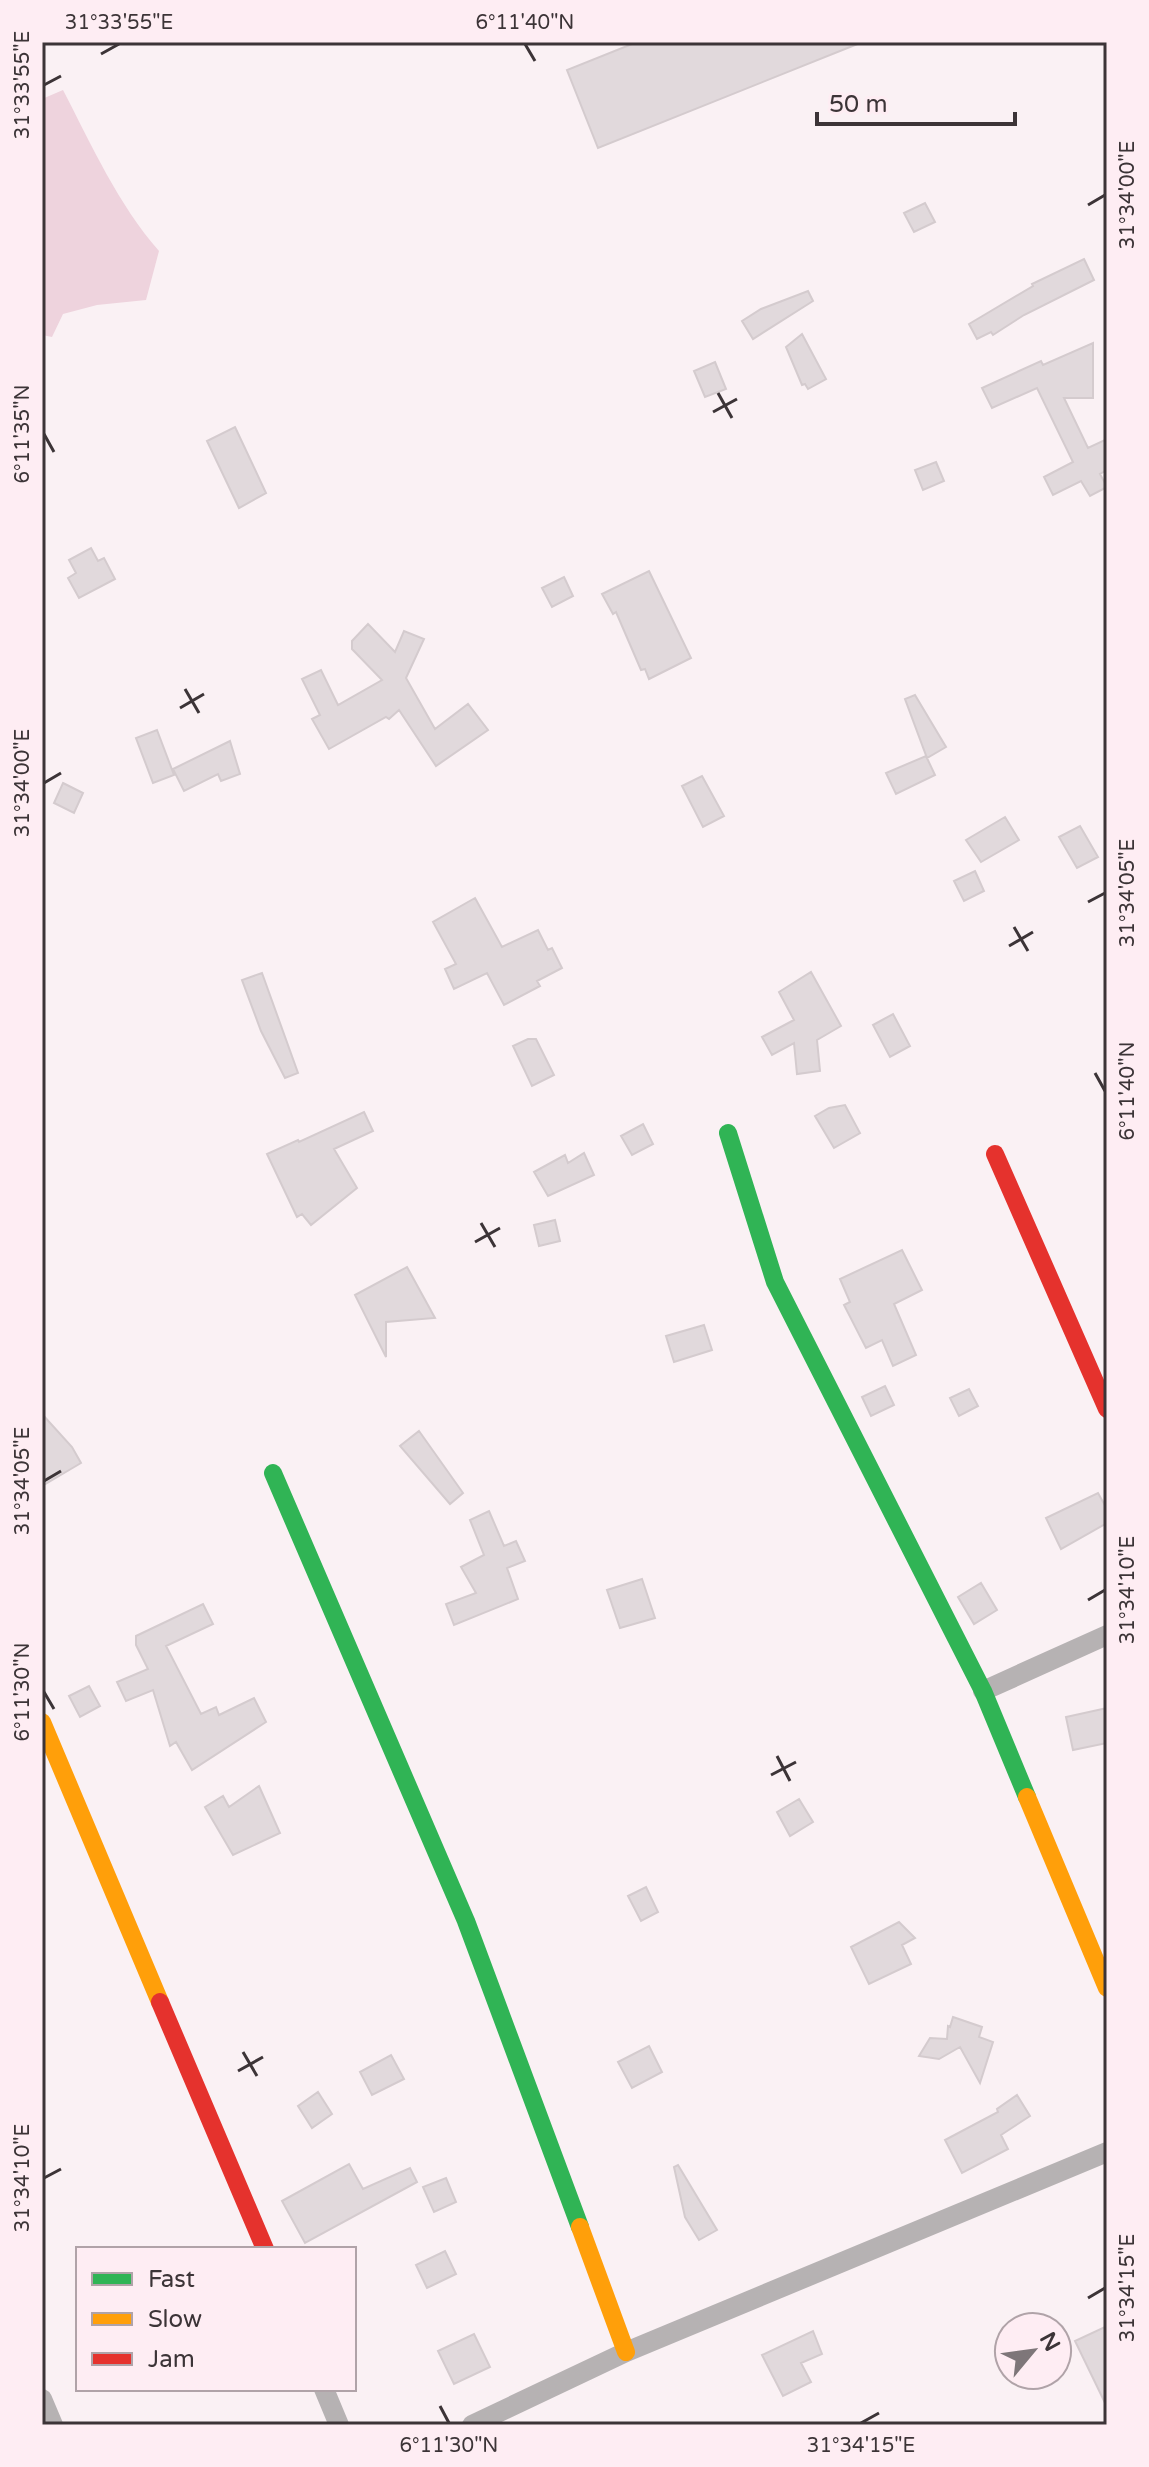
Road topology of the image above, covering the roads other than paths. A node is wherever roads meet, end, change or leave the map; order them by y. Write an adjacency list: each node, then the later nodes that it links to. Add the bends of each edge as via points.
1 (728, 1133): 6 (street, via 775,1282)
2 (995, 1154): 3 (street)
3 (1107, 1409)
4 (273, 1473): 11 (street, via 466,1921)
5 (1107, 1635): 6 (street)
6 (983, 1691): 8 (street)
7 (42, 1722): 10 (street)
8 (1107, 1988)
9 (1107, 2152): 11 (street)
10 (264, 2247)
11 (626, 2352): 16 (street)
12 (325, 2391): 15 (street)
13 (42, 2399): 14 (street)
14 (53, 2425)
15 (339, 2425)
16 (472, 2425)

